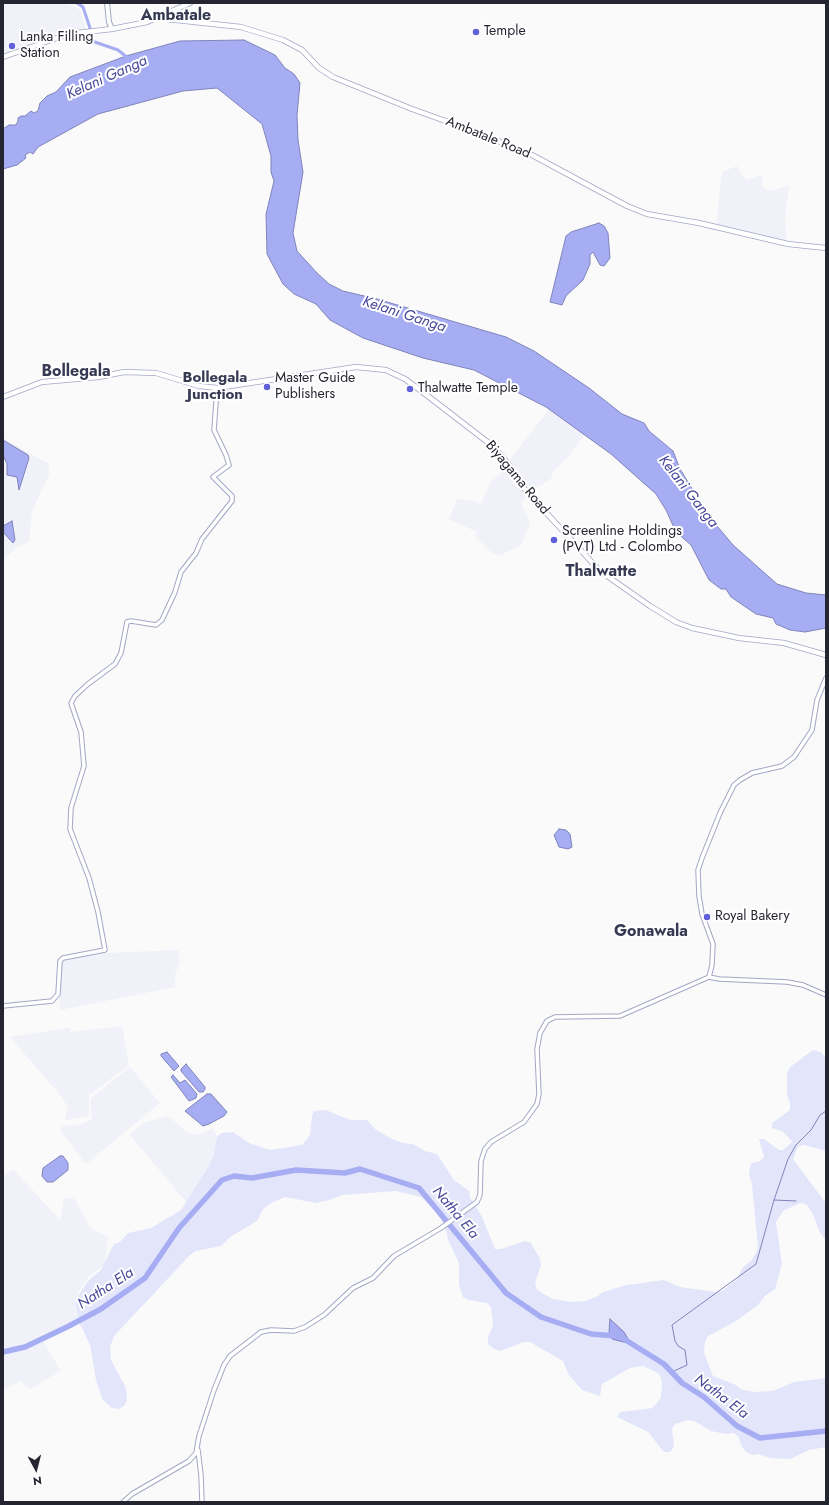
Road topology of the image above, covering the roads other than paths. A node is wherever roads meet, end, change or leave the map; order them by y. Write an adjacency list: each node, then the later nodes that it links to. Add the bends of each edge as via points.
1 (107, 3): 4 (main road)
2 (190, 3): 3 (main road)
3 (157, 18): 4 (main road); 6 (main road, Ambatale Road, via 241,27 283,40 302,50 319,68 333,77 532,155 627,206 647,214 699,223 788,244)
4 (112, 29): 5 (main road, via 57,37)
5 (3, 57)
6 (826, 248)
7 (217, 388): 8 (main road, Biyagama Road, via 199,386 156,373 124,372 42,382); 9 (main road, Biyagama Road, via 356,367 386,370 405,379 494,447 527,492 600,571 650,606 676,622 692,628 738,638 784,643); 13 (street, via 214,430 229,465 213,477 232,496 232,501 202,539 196,553 181,572 176,592 162,620 156,625 127,622 116,664 88,684 71,703 81,732 84,766 71,808 70,829 92,888 105,950 63,958 60,961 58,994 52,1001)
8 (3, 397)
9 (826, 655)
10 (826, 678): 11 (street, via 817,700 812,730 794,757 782,766 752,773 734,785 702,858 698,870 699,896 702,914 713,944)
11 (709, 976): 12 (street, via 719,979 787,982 803,985); 14 (street, via 620,1016 555,1017 547,1021 541,1029 536,1062 539,1100 524,1122 487,1146 481,1161 479,1199 471,1208 398,1253 373,1278 353,1288 324,1315 305,1327 294,1331 261,1332 230,1356 214,1390 199,1436)
12 (826, 995)
13 (3, 1006)
14 (198, 1449): 15 (street, via 189,1461 132,1494); 16 (street)
15 (123, 1502)
16 (202, 1502)

